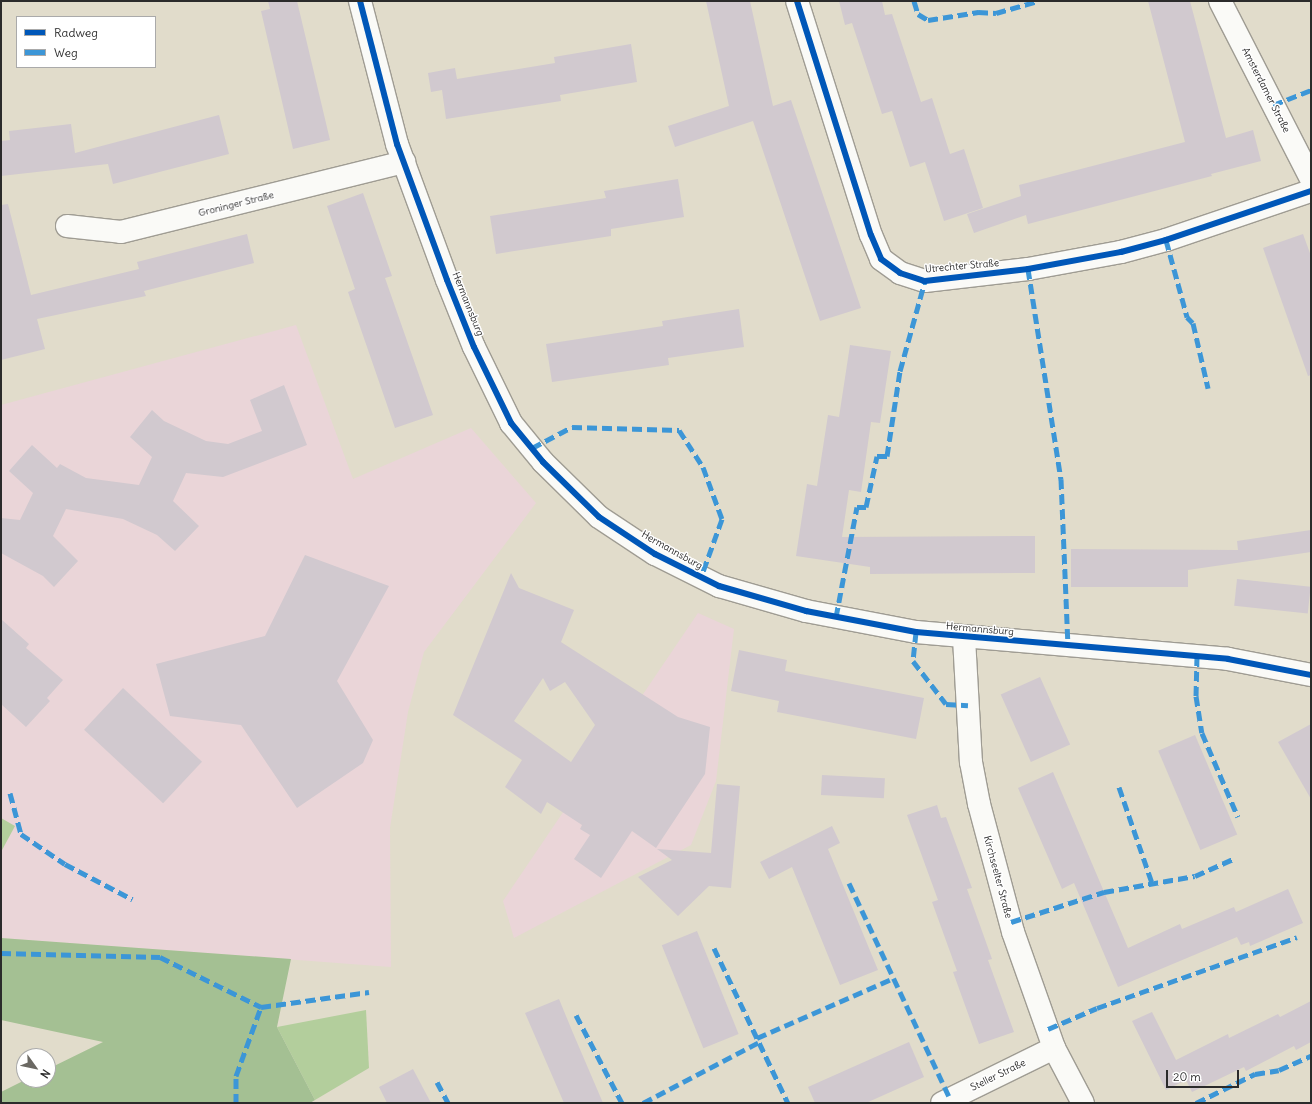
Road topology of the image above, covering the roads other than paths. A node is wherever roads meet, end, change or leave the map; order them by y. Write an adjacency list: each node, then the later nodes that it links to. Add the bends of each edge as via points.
1 (360, 1): 4 (street, Hermannsburg)
2 (797, 1): 6 (street, Utrechter Straße, via 871,235 881,259 900,273 925,280 1028,269 1121,252 1166,240)
3 (1220, 1): 5 (street, Amsterdamer Straße)
4 (404, 162): 7 (street, Groninger Straße, via 122,232); 8 (street, Hermannsburg, via 458,307 511,423 543,462 599,517 655,554 719,586 850,620)
5 (1311, 179)
6 (1311, 191)
7 (67, 226)
8 (964, 638): 9 (street, Hermannsburg, via 1228,659); 10 (street, Kirchseelter Straße, via 972,762 979,804 1013,932)
9 (1311, 676)
10 (1054, 1048): 11 (street, Steller Straße); 12 (street, Kirchseelter Straße)
11 (942, 1103)
12 (1083, 1103)

